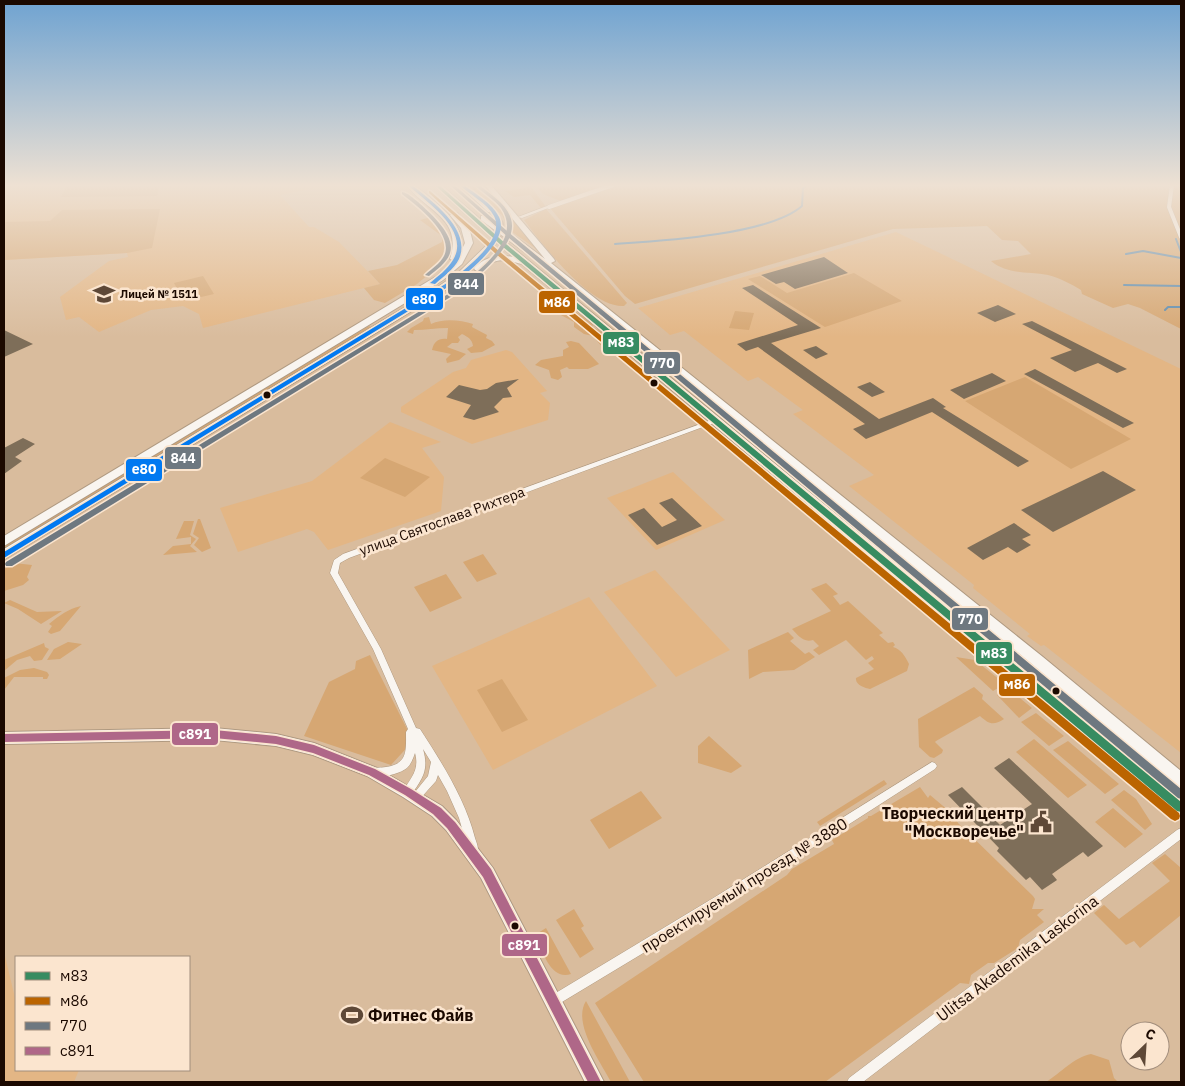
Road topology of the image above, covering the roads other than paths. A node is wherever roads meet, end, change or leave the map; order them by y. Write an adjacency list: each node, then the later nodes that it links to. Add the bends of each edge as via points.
1 (458, 236): 10 (main road, via 458,253)
2 (467, 236): 10 (main road, via 469,243 460,262)
3 (487, 236): 7 (main road)
4 (493, 236): 7 (main road)
5 (508, 236): 11 (main road)
6 (530, 236): 11 (main road)
7 (504, 246): 9 (main road)
8 (490, 247): 12 (main road, via 454,281)
9 (532, 268): 12 (main road, via 511,258 490,258 442,295 388,329); 13 (main road)
10 (440, 278): 14 (main road)
11 (567, 279): 21 (main road)
12 (349, 347): 15 (main road)
13 (717, 420): 16 (street, улица Святослава Рихтера, via 337,562 334,573 378,649); 23 (main road)
14 (4, 542)
15 (4, 555)
16 (410, 722): 18 (street); 20 (street, via 412,752 405,765 397,770); 22 (street, via 421,759)
17 (4, 738): 20 (main road, via 214,734 258,738 296,743)
18 (435, 760): 22 (street, via 433,778); 25 (street, via 464,814)
19 (932, 766): 26 (street, проектируемый проезд № 3880)
20 (372, 772): 22 (main road)
21 (1181, 781)
22 (412, 794): 25 (main road, via 437,811)
23 (1181, 808)
24 (1181, 833): 28 (street, Ulitsa Akademika Laskorina)
25 (474, 853): 26 (main road)
26 (553, 1001): 27 (main road)
27 (595, 1082)
28 (853, 1082)

